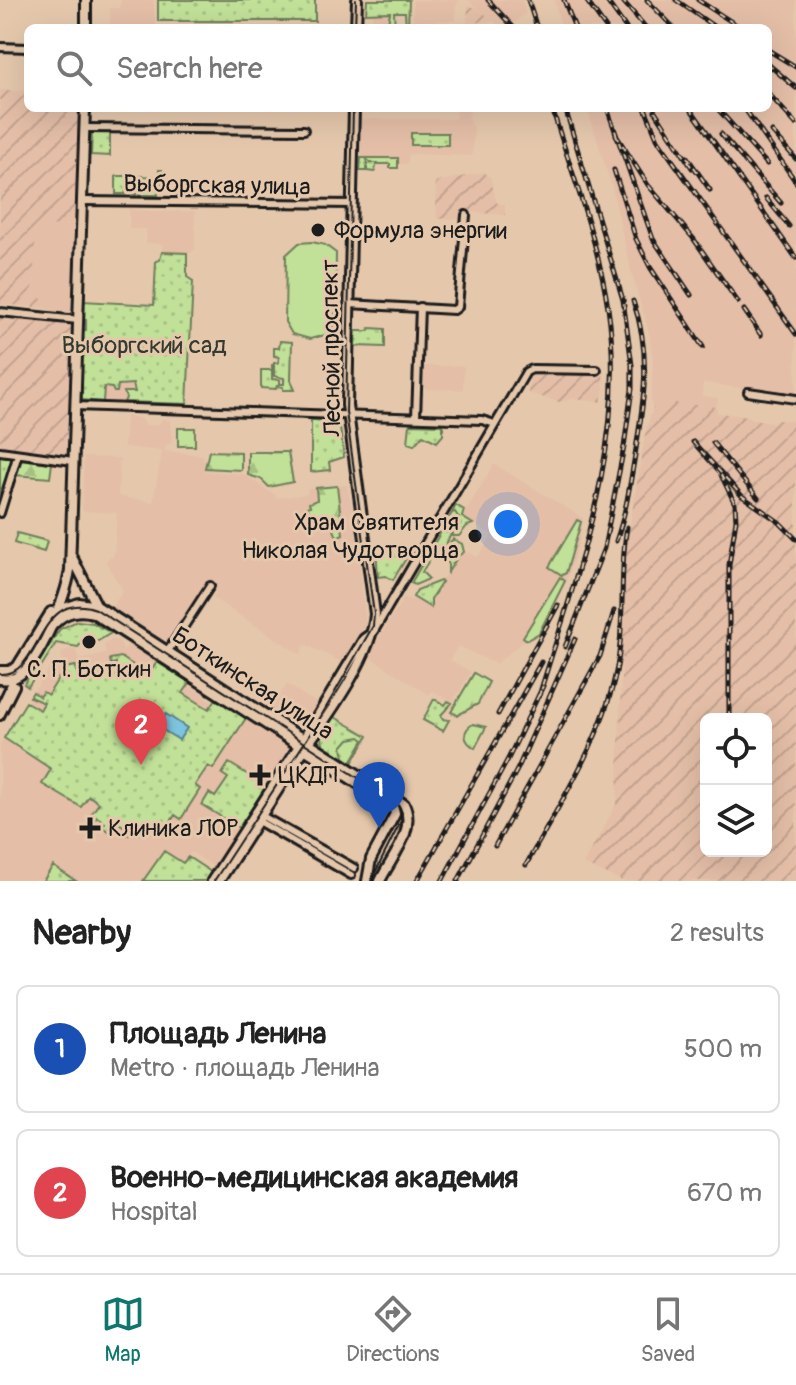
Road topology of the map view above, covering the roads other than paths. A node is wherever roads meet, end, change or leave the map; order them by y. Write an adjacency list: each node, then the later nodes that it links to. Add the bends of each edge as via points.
1 (86, 0): 3 (main road)
2 (357, 0): 4 (main road)
3 (86, 24)
4 (356, 24)
5 (0, 47): 6 (street)
6 (24, 48)
7 (85, 112): 9 (main road)
8 (354, 112): 12 (main road, Лесной проспект)
9 (85, 128): 10 (street); 11 (main road)
10 (304, 130)
11 (82, 201): 12 (street, Выборгская улица); 17 (main road)
12 (352, 204): 14 (main road, Лесной проспект)
13 (466, 215): 15 (street, via 458,307)
14 (349, 304): 15 (street); 22 (main road, Лесной проспект)
15 (420, 307): 23 (street)
16 (0, 312): 17 (street)
17 (78, 320): 21 (main road)
18 (597, 370): 24 (street, via 529,370)
19 (748, 392): 20 (street)
20 (796, 399)
21 (75, 406): 22 (street); 27 (main road)
22 (348, 416): 23 (street); 32 (main road, Лесной проспект)
23 (416, 417): 24 (street)
24 (495, 424): 33 (street)
25 (0, 451): 26 (street)
26 (18, 454): 27 (street); 28 (street)
27 (73, 461): 29 (main road)
28 (0, 513)
29 (71, 528): 30 (main road); 34 (main road)
30 (72, 554): 34 (main road); 35 (main road)
31 (210, 586): 37 (street)
32 (373, 599): 33 (street); 36 (main road, Лесной проспект)
33 (390, 602): 36 (street)
34 (57, 610): 35 (main road, via 83,603); 38 (main road); 38 (main road, via 55,623 24,672)
35 (97, 611): 37 (main road, Боткинская улица)
36 (371, 634): 41 (main road)
37 (165, 655): 41 (main road, Боткинская улица)
38 (7, 673): 39 (street); 40 (street, via 13,693)
39 (0, 707)
40 (0, 716)
41 (304, 744): 42 (main road, Боткинская улица); 43 (main road); 49 (main road)
42 (386, 797): 44 (main road, via 395,810); 45 (main road, via 408,811)
43 (261, 820): 46 (street); 50 (main road)
44 (387, 828): 45 (main road); 47 (main road)
45 (404, 837): 48 (main road)
46 (352, 872)
47 (367, 876): 48 (main road)
48 (380, 879)
49 (212, 881)
50 (219, 881)

